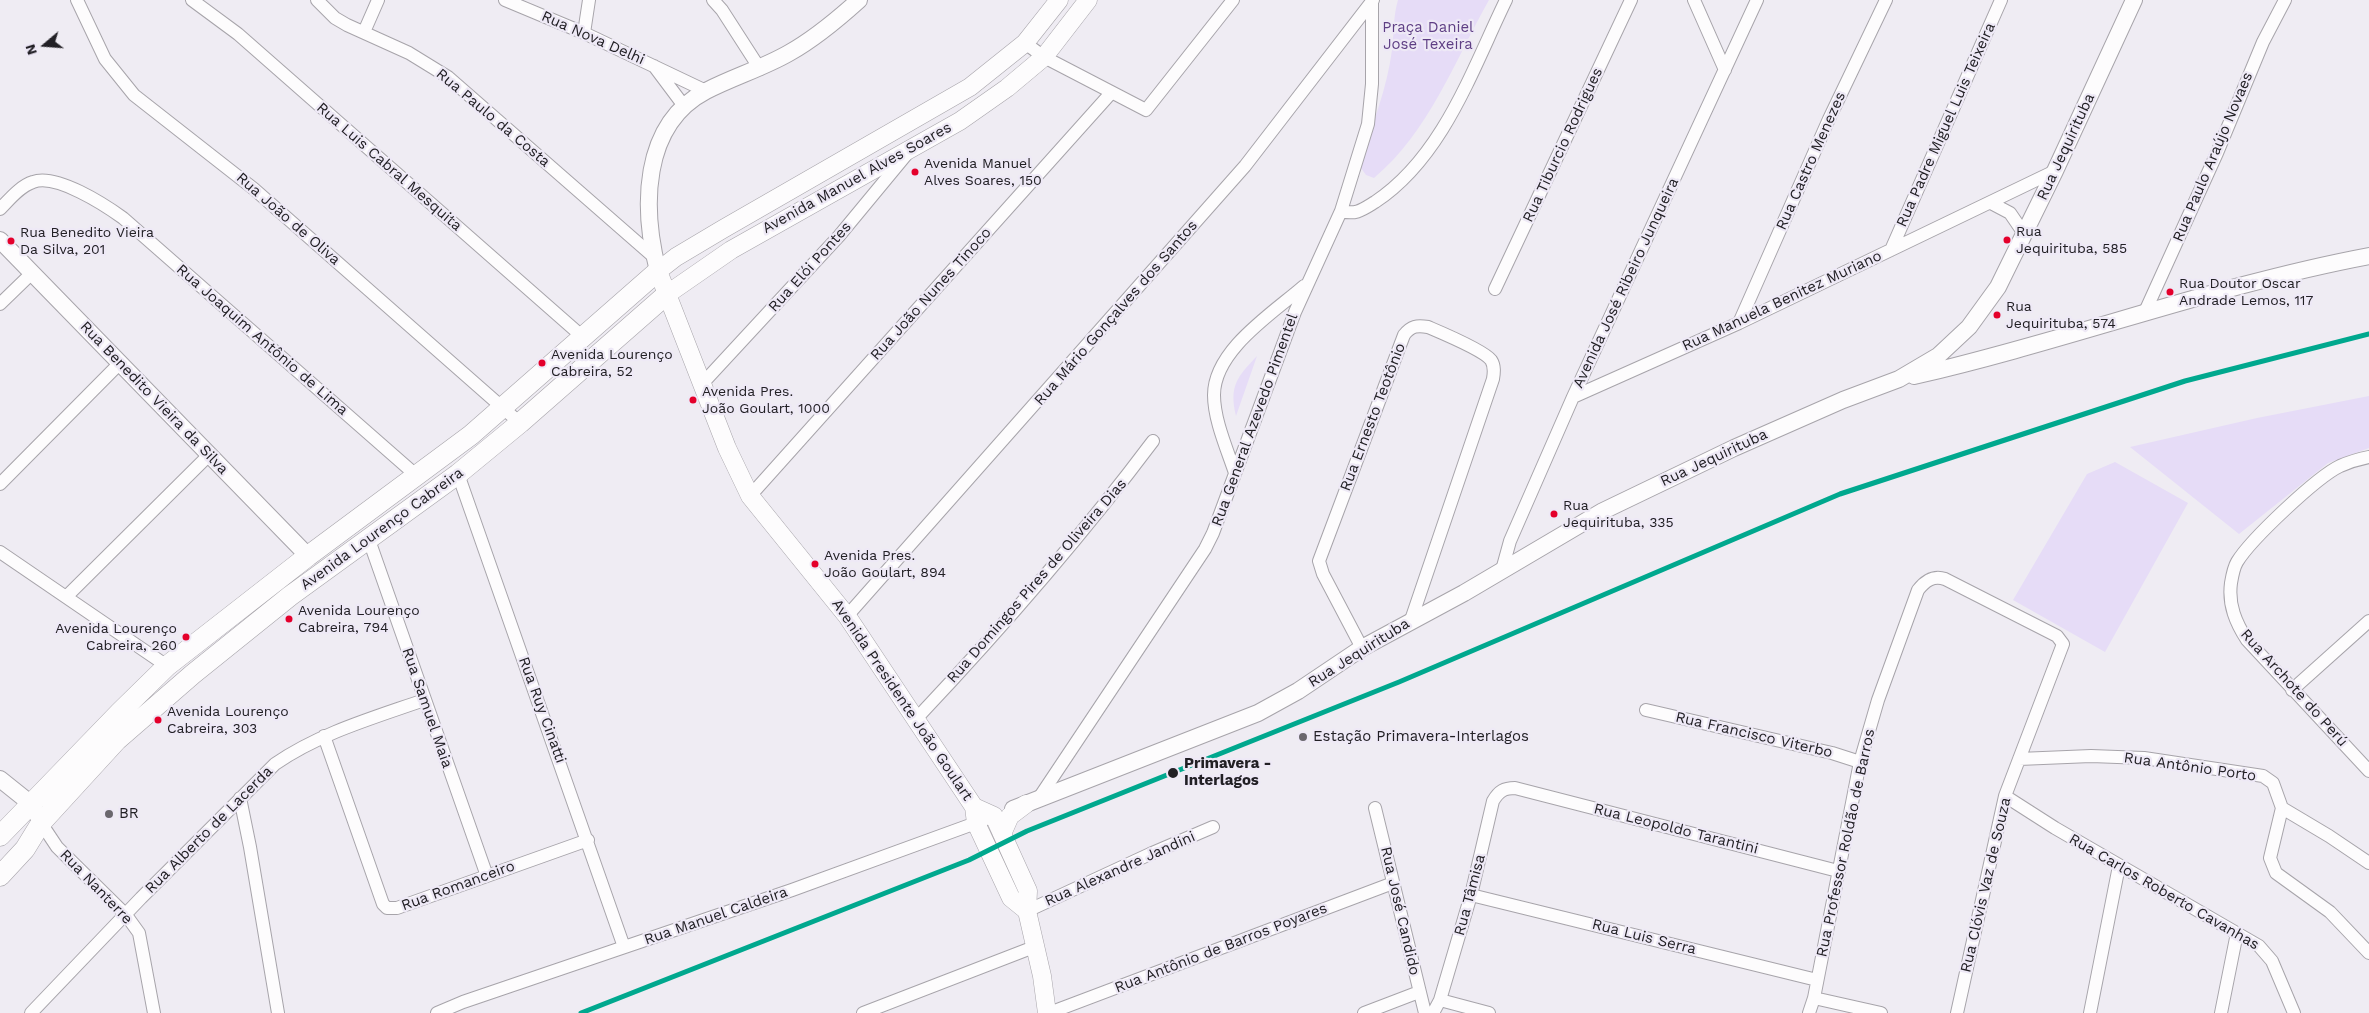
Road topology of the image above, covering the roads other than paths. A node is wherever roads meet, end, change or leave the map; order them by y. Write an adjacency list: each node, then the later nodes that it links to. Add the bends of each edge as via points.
1 (77, 0): 55 (street, Rua João de Oliva, via 105,58 134,95 254,189)
2 (192, 0): 48 (street, Rua Luis Cabral Mesquita, via 238,34)
3 (317, 0): 21 (street, Rua Paulo da Costa, via 335,18)
4 (378, 0): 21 (street)
5 (505, 0): 22 (street, Rua Nova Delhi)
6 (589, 0): 22 (street)
7 (713, 0): 26 (street)
8 (859, 0): 26 (street, Avenida Presidente João Goulart, via 825,29)
9 (1059, 0): 23 (main road, Avenida Manuel Alves Soares)
10 (1088, 0): 24 (main road, Avenida Manuel Alves Soares)
11 (1233, 0): 29 (street, via 1146,110)
12 (1506, 0): 35 (street, via 1458,101 1413,169 1386,195 1359,212)
13 (1631, 0): 43 (street, Rua Tiburcio Rodrigues)
14 (1694, 0): 27 (street)
15 (1757, 0): 27 (street, Avenida José Ribeiro Junqueira)
16 (1886, 0): 47 (street, Rua Castro Menezes, via 1829,119)
17 (2001, 0): 38 (street, Rua Padre Miguel Luis Teixeira)
18 (2134, 0): 32 (street, Rua Jequirituba)
19 (2285, 0): 46 (street, Rua Paulo Araújo Novaes, via 2263,42)
20 (1372, 1): 35 (street, Rua General Azevedo Pimentel, via 1372,84 1368,124); 70 (street, Rua Mário Gonçalves dos Santos, via 1245,166)
21 (364, 32): 40 (street, Rua Paulo da Costa, via 409,53 448,77)
22 (584, 33): 25 (street, Rua Nova Delhi)
23 (1025, 43): 24 (street); 40 (main road, Avenida Manuel Alves Soares, via 970,87 676,257)
24 (1044, 57): 29 (street); 31 (main road, Avenida Manuel Alves Soares, via 960,120)
25 (653, 64): 28 (street, Rua Nova Delhi); 30 (street, Rua Nova Delhi)
26 (760, 69): 28 (street, Avenida Presidente João Goulart)
27 (1725, 70): 54 (street, Avenida José Ribeiro Junqueira)
28 (706, 91): 30 (street, Avenida Presidente João Goulart)
29 (1111, 92): 64 (street, Rua João Nunes Tinoco)
30 (684, 106): 40 (street, Avenida Presidente João Goulart, via 660,140 652,164 650,221)
31 (914, 146): 44 (main road, Avenida Manuel Alves Soares, via 731,250); 53 (street, Rua Elói Pontes, via 839,236)
32 (2055, 171): 33 (street, Rua Manuela Benitez Muriano); 36 (street, Rua Jequirituba)
33 (1991, 203): 36 (street, via 2010,213); 38 (street, Rua Manuela Benitez Muriano)
34 (0, 209): 62 (street, Rua Joaquim Antônio de Lima, via 25,186 38,180 75,190 100,202 123,218)
35 (1341, 211): 42 (street, Rua General Azevedo Pimentel)
36 (2025, 235): 49 (street, Rua Jequirituba, via 1981,313)
37 (0, 240): 41 (street, Rua Benedito Vieira da Silva)
38 (1891, 250): 47 (street, Rua Manuela Benitez Muriano)
39 (2369, 256): 46 (street, via 2273,278)
40 (656, 264): 44 (main road, Avenida Presidente João Goulart); 48 (main road, Avenida Lourenço Cabreira)
41 (32, 273): 45 (street); 50 (street, Rua Benedito Vieira da Silva)
42 (1308, 283): 60 (street, Rua General Azevedo Pimentel); 60 (street, via 1229,352 1219,367 1214,396)
43 (1495, 289)
44 (666, 295): 53 (main road, Avenida Presidente João Goulart); 56 (main road, Avenida Lourenço Cabreira)
45 (0, 304)
46 (2144, 314): 51 (street)
47 (1739, 323): 54 (street, Rua Manuela Benitez Muriano)
48 (584, 338): 55 (main road, Avenida Lourenço Cabreira)
49 (1951, 346): 51 (street); 52 (street, Rua Jequirituba)
50 (121, 362): 58 (street, Rua Benedito Vieira da Silva); 63 (street)
51 (1975, 362): 52 (street)
52 (1899, 380): 68 (street, Rua Jequirituba, via 1834,404 1639,492)
53 (702, 384): 64 (main road, Avenida Presidente João Goulart)
54 (1573, 397): 68 (street, Avenida José Ribeiro Junqueira, via 1510,541)
55 (504, 407): 56 (street, Rua João de Oliva); 62 (main road, Avenida Lourenço Cabreira)
56 (520, 424): 61 (main road, Avenida Lourenço Cabreira)
57 (1153, 442): 79 (street, Rua Domingos Pires de Oliveira Dias, via 1118,488 952,682)
58 (210, 454): 67 (street, Rua Benedito Vieira da Silva); 69 (street)
59 (2369, 457): 76 (street, Rua Archote do Perú, via 2339,466 2321,479 2250,544 2236,563 2231,584 2231,605 2236,622 2247,640)
60 (1235, 473): 88 (street, Rua General Azevedo Pimentel, via 1205,550)
61 (458, 474): 65 (main road, Avenida Lourenço Cabreira); 98 (street, Rua Ruy Cinatti)
62 (417, 476): 67 (main road, Avenida Lourenço Cabreira)
63 (0, 484)
64 (750, 496): 70 (main road, Avenida Presidente João Goulart)
65 (369, 540): 77 (street, Rua Samuel Maia); 94 (main road, Avenida Lourenço Cabreira, via 290,596 193,674 117,740)
66 (0, 552): 69 (street)
67 (308, 556): 75 (main road, Avenida Lourenço Cabreira)
68 (1502, 570): 71 (street, Rua Jequirituba)
69 (66, 597): 75 (street)
70 (847, 616): 79 (main road, Avenida Presidente João Goulart)
71 (1411, 620): 74 (street, Rua Jequirituba); 74 (street, Rua Ernesto Teotônio, via 1494,370 1486,355 1428,326 1418,325 1404,335 1320,561)
72 (2369, 621): 76 (street)
73 (2062, 646): 81 (street, Rua Clóvis Vaz de Souza); 82 (street, Rua Professor Roldão de Barros, via 2057,636 1945,579 1929,579 1918,590 1878,700)
74 (1362, 648): 88 (street, Rua Jequirituba, via 1298,691 1258,713)
75 (167, 666): 89 (main road, Avenida Lourenço Cabreira)
76 (2292, 690): 83 (street, Rua Archote do Perú)
77 (424, 700): 80 (street, Rua Alberto de Lacerda); 103 (street, Rua Samuel Maia)
78 (1646, 710): 82 (street, Rua Francisco Viterbo)
79 (917, 718): 92 (main road, Avenida Presidente João Goulart)
80 (324, 736): 87 (street, Rua Alberto de Lacerda, via 275,764); 103 (street, Rua Romanceiro, via 387,908 398,908)
81 (2019, 760): 86 (street, Rua Clóvis Vaz de Souza); 91 (street, Rua Antônio Porto, via 2091,756 2144,758 2263,776 2273,783)
82 (1860, 762): 101 (street, Rua Professor Roldão de Barros)
83 (2369, 771)
84 (0, 779): 89 (street)
85 (1515, 788): 101 (street, Rua Leopoldo Tarantini); 105 (street, Rua Tâmisa, via 1501,791 1493,800)
86 (2005, 796): 100 (street, Rua Carlos Roberto Cavanhas); 128 (street, Rua Clóvis Vaz de Souza)
87 (240, 798): 107 (street, Rua Alberto de Lacerda); 119 (street)
88 (1032, 801): 93 (street, Rua Jequirituba); 96 (main road, via 1010,816)
89 (30, 803): 94 (street); 97 (main road, Avenida Lourenço Cabreira)
90 (1375, 808): 104 (street, Rua José Candido)
91 (2282, 808): 99 (street); 111 (street, via 2270,858 2276,873 2330,912)
92 (975, 815): 93 (main road, Avenida Presidente João Goulart); 106 (main road, Avenida Presidente João Goulart, via 1011,898); 109 (street, Rua Manuel Caldeira, via 792,890)
93 (994, 816): 96 (main road)
94 (41, 823): 102 (main road, Avenida Lourenço Cabreira, via 25,850); 107 (street, Rua Nanterre, via 57,847)
95 (1213, 828): 106 (street, Rua Alexandre Jandini)
96 (1002, 834): 106 (main road, via 1028,891)
97 (0, 836)
98 (588, 840): 103 (street, Rua Romanceiro); 109 (street, Rua Ruy Cinatti)
99 (2369, 864)
100 (2119, 866): 108 (street, Rua Carlos Roberto Cavanhas); 129 (street)
101 (1838, 871): 112 (street, Rua Professor Roldão de Barros)
102 (0, 876)
103 (487, 876)
104 (1393, 884): 113 (street, Rua José Candido); 121 (street, Rua Antônio de Barros Poyares)
105 (1471, 895): 112 (street, Rua Luis Serra); 115 (street, Rua Tâmisa)
106 (1027, 911): 110 (main road)
107 (126, 915): 117 (street, Rua Alberto de Lacerda); 118 (street, Rua Nanterre, via 139,932)
108 (2237, 933): 130 (street); 131 (street, Rua Carlos Roberto Cavanhas, via 2266,952)
109 (624, 947): 120 (street, Rua Manuel Caldeira)
110 (1034, 947): 116 (street); 121 (main road)
111 (2369, 953)
112 (1817, 980): 114 (street, Rua Professor Roldão de Barros)
113 (1419, 992): 122 (street); 123 (street, Rua José Candido)
114 (1814, 998): 126 (street, Rua Professor Roldão de Barros); 127 (street)
115 (1440, 1000): 124 (street, Rua Tâmisa); 125 (street)
116 (869, 1012)
117 (31, 1013)
118 (154, 1013)
119 (278, 1013)
120 (438, 1013)
121 (1048, 1013)
122 (1364, 1013)
123 (1425, 1013)
124 (1433, 1013)
125 (1489, 1013)
126 (1809, 1013)
127 (1881, 1013)
128 (1957, 1013)
129 (2090, 1013)
130 (2221, 1013)
131 (2294, 1013)

